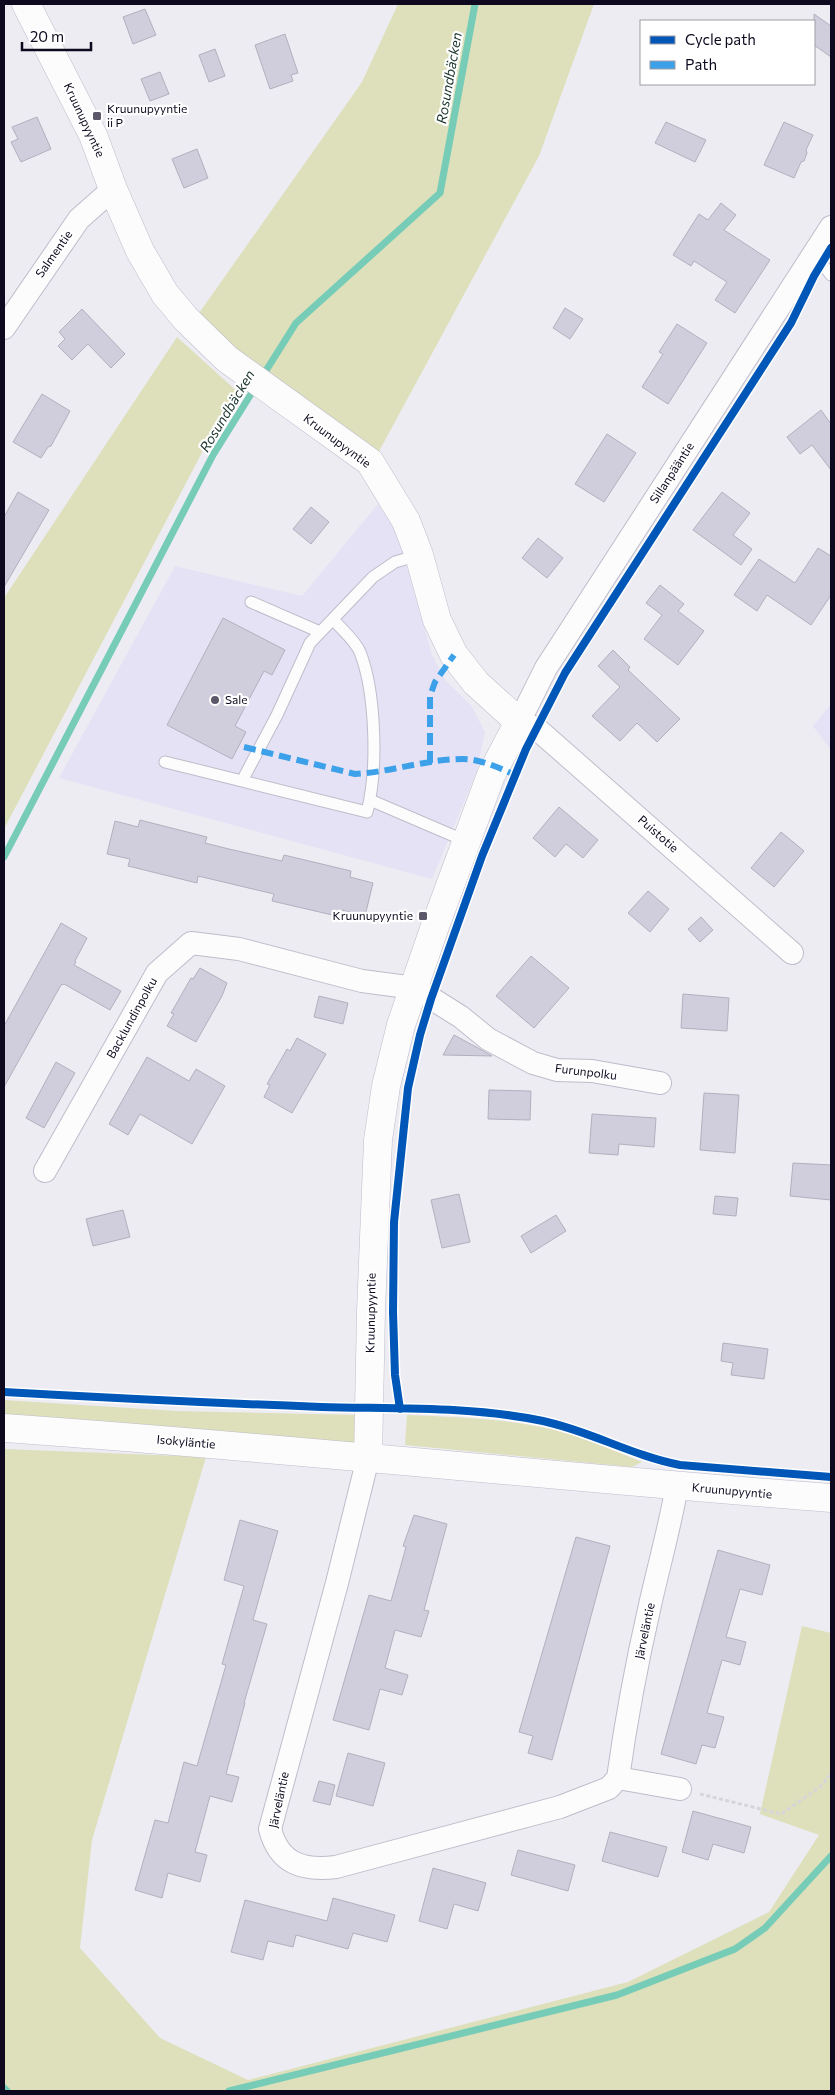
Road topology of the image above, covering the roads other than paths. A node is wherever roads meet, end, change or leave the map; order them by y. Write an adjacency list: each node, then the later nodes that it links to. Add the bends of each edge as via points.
1 (26, 4): 2 (street, Kruunupyyntie, via 93,135)
2 (113, 189): 6 (street, Salmentie, via 79,219); 7 (street, Kruunupyyntie, via 140,251 165,294 186,319 241,371 370,462 406,521)
3 (831, 227): 4 (street, Sillanpääntie)
4 (814, 254): 5 (lane); 11 (street, Sillanpääntie, via 546,668)
5 (831, 276)
6 (4, 328)
7 (419, 555): 9 (lane, via 395,562 373,577); 11 (street, Kruunupyyntie, via 437,620 454,656 476,683)
8 (251, 602): 10 (lane)
9 (333, 619): 10 (lane); 14 (lane, via 359,650 367,675 373,738)
10 (320, 632): 13 (lane, via 310,643)
11 (519, 722): 15 (street, Kruunupyyntie, via 491,775); 16 (street, Puistotie, via 536,728)
12 (165, 762): 13 (lane)
13 (242, 781): 14 (lane, via 367,812)
14 (370, 800): 15 (lane)
15 (468, 842): 17 (street, Kruunupyyntie)
16 (792, 953)
17 (415, 988): 18 (street, Furunpolku, via 461,1017 488,1039 532,1063 557,1070); 19 (street, Backlundinpolku, via 362,980 239,949 191,943 157,973); 21 (street, Kruunupyyntie, via 401,1025 386,1086 378,1140 370,1311)
18 (660, 1083)
19 (45, 1171)
20 (4, 1428): 21 (street, Isokyläntie)
21 (368, 1458): 22 (street, Kruunupyyntie); 24 (street, Järveläntie, via 273,1812 270,1829 280,1853 314,1870 336,1867 560,1807 609,1788)
22 (677, 1486): 23 (street, Kruunupyyntie); 24 (street, Järveläntie, via 632,1693)
23 (831, 1498)
24 (618, 1778): 25 (street)
25 (680, 1788)

